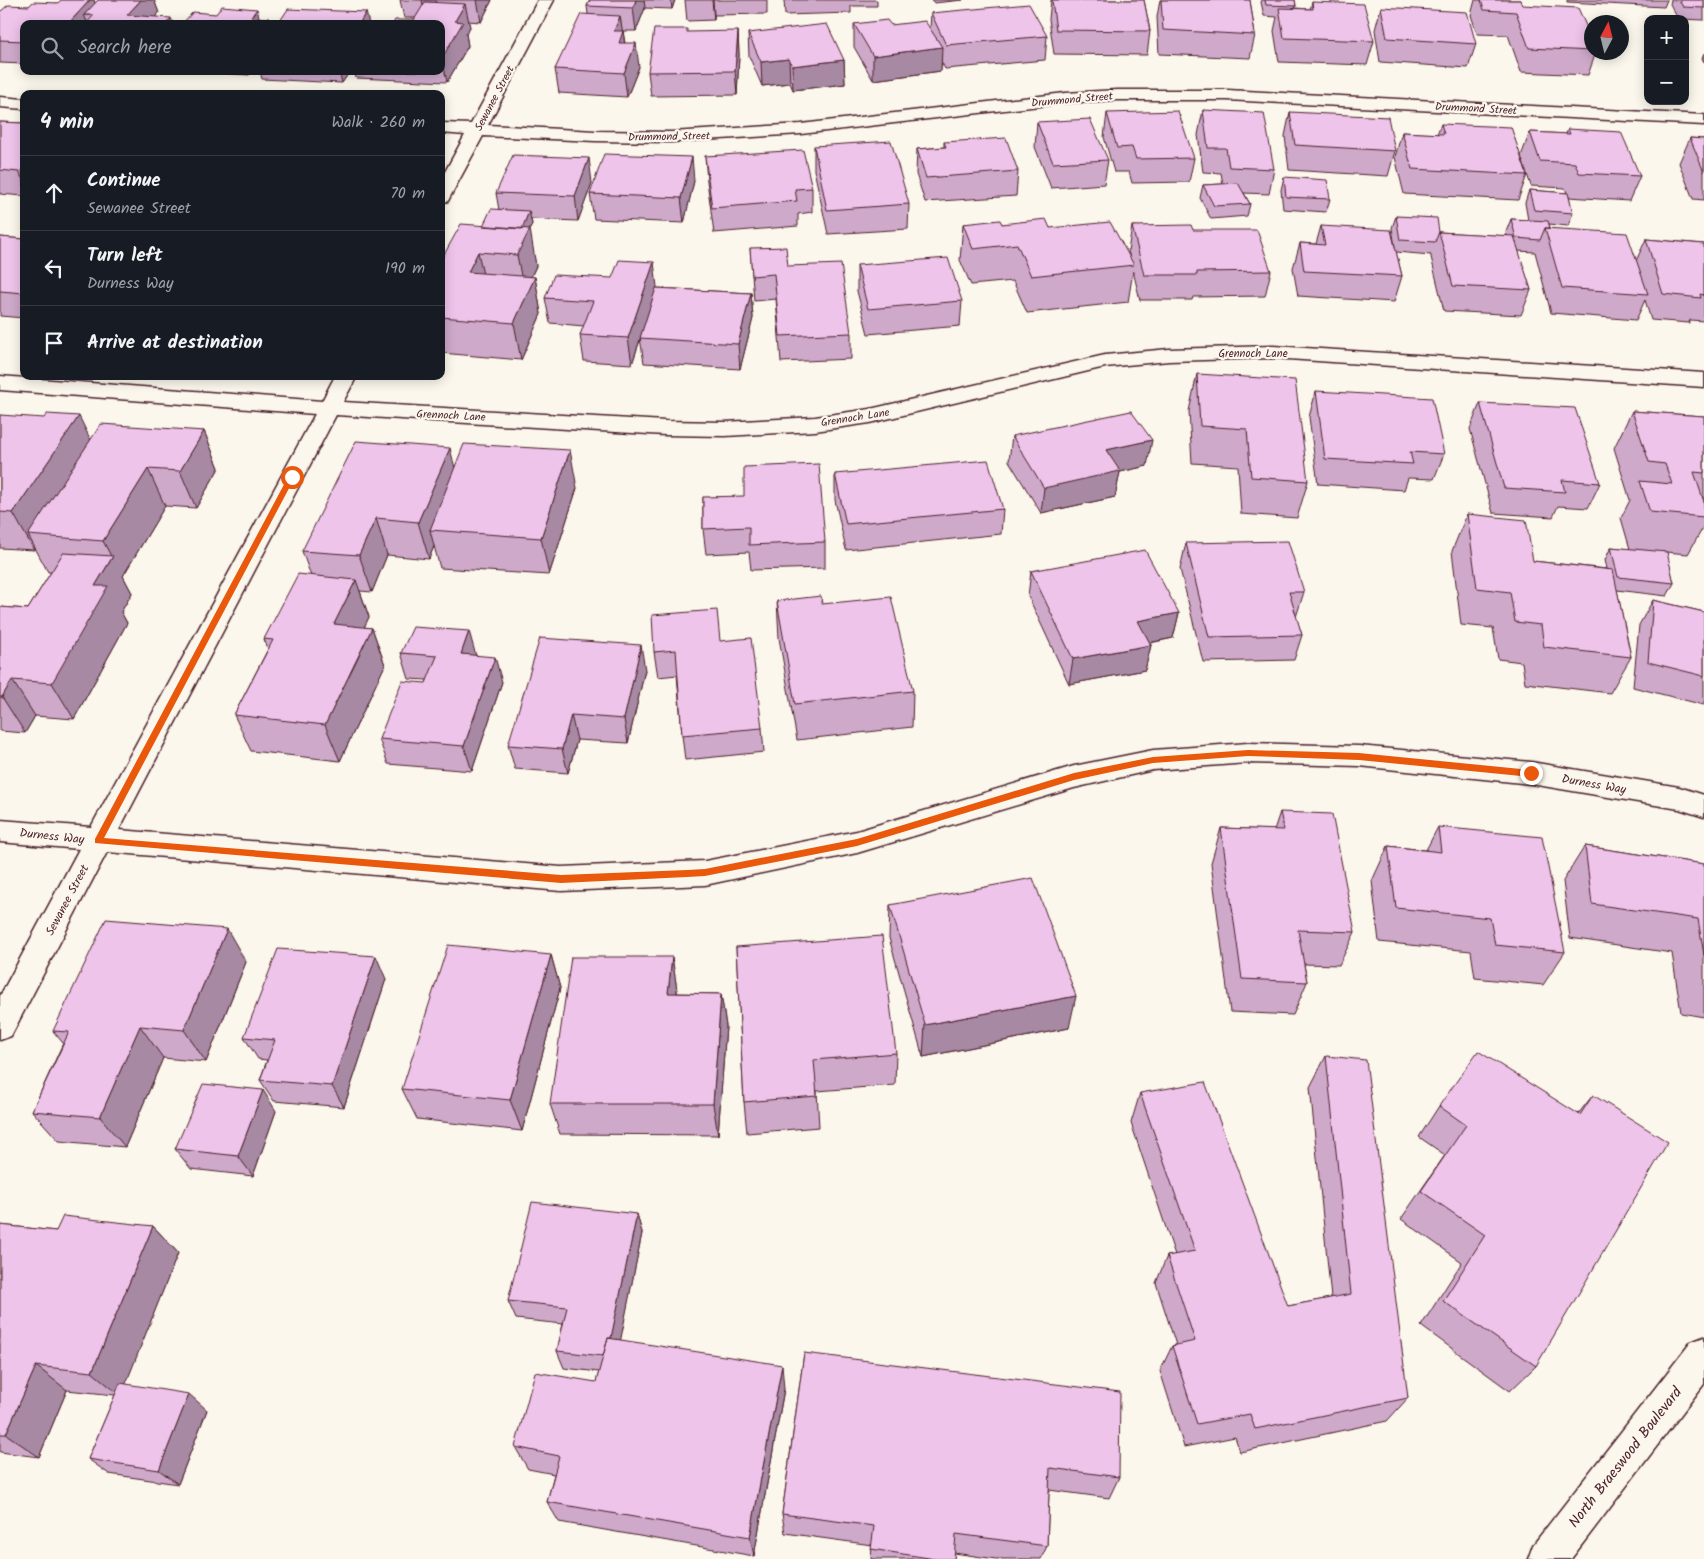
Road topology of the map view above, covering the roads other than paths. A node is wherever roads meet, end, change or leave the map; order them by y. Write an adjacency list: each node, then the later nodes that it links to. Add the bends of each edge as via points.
1 (546, 0): 6 (street, Sewanee Street)
2 (0, 102): 3 (street)
3 (20, 104)
4 (1704, 120): 6 (street, Drummond Street, via 1227,95 1143,94 1065,98 801,129 671,137)
5 (445, 128): 6 (street, Drummond Street)
6 (477, 130): 7 (street, Sewanee Street)
7 (445, 190)
8 (344, 380): 11 (street, Sewanee Street)
9 (1704, 380): 11 (street, Grennoch Lane, via 1273,352 1220,352 1105,362 870,416 806,424 725,429 665,428)
10 (0, 383): 11 (street, Grennoch Lane)
11 (329, 408): 14 (street, Sewanee Street)
12 (1704, 806): 14 (street, Durness Way, via 1679,798 1531,773 1359,756 1248,753 1153,760 1074,777 857,842 705,873 561,879)
13 (0, 831): 14 (street, Durness Way)
14 (98, 841): 15 (street, Sewanee Street)
15 (0, 1026)
16 (1704, 1355): 17 (street, North Braeswood Boulevard)
17 (1547, 1559)

